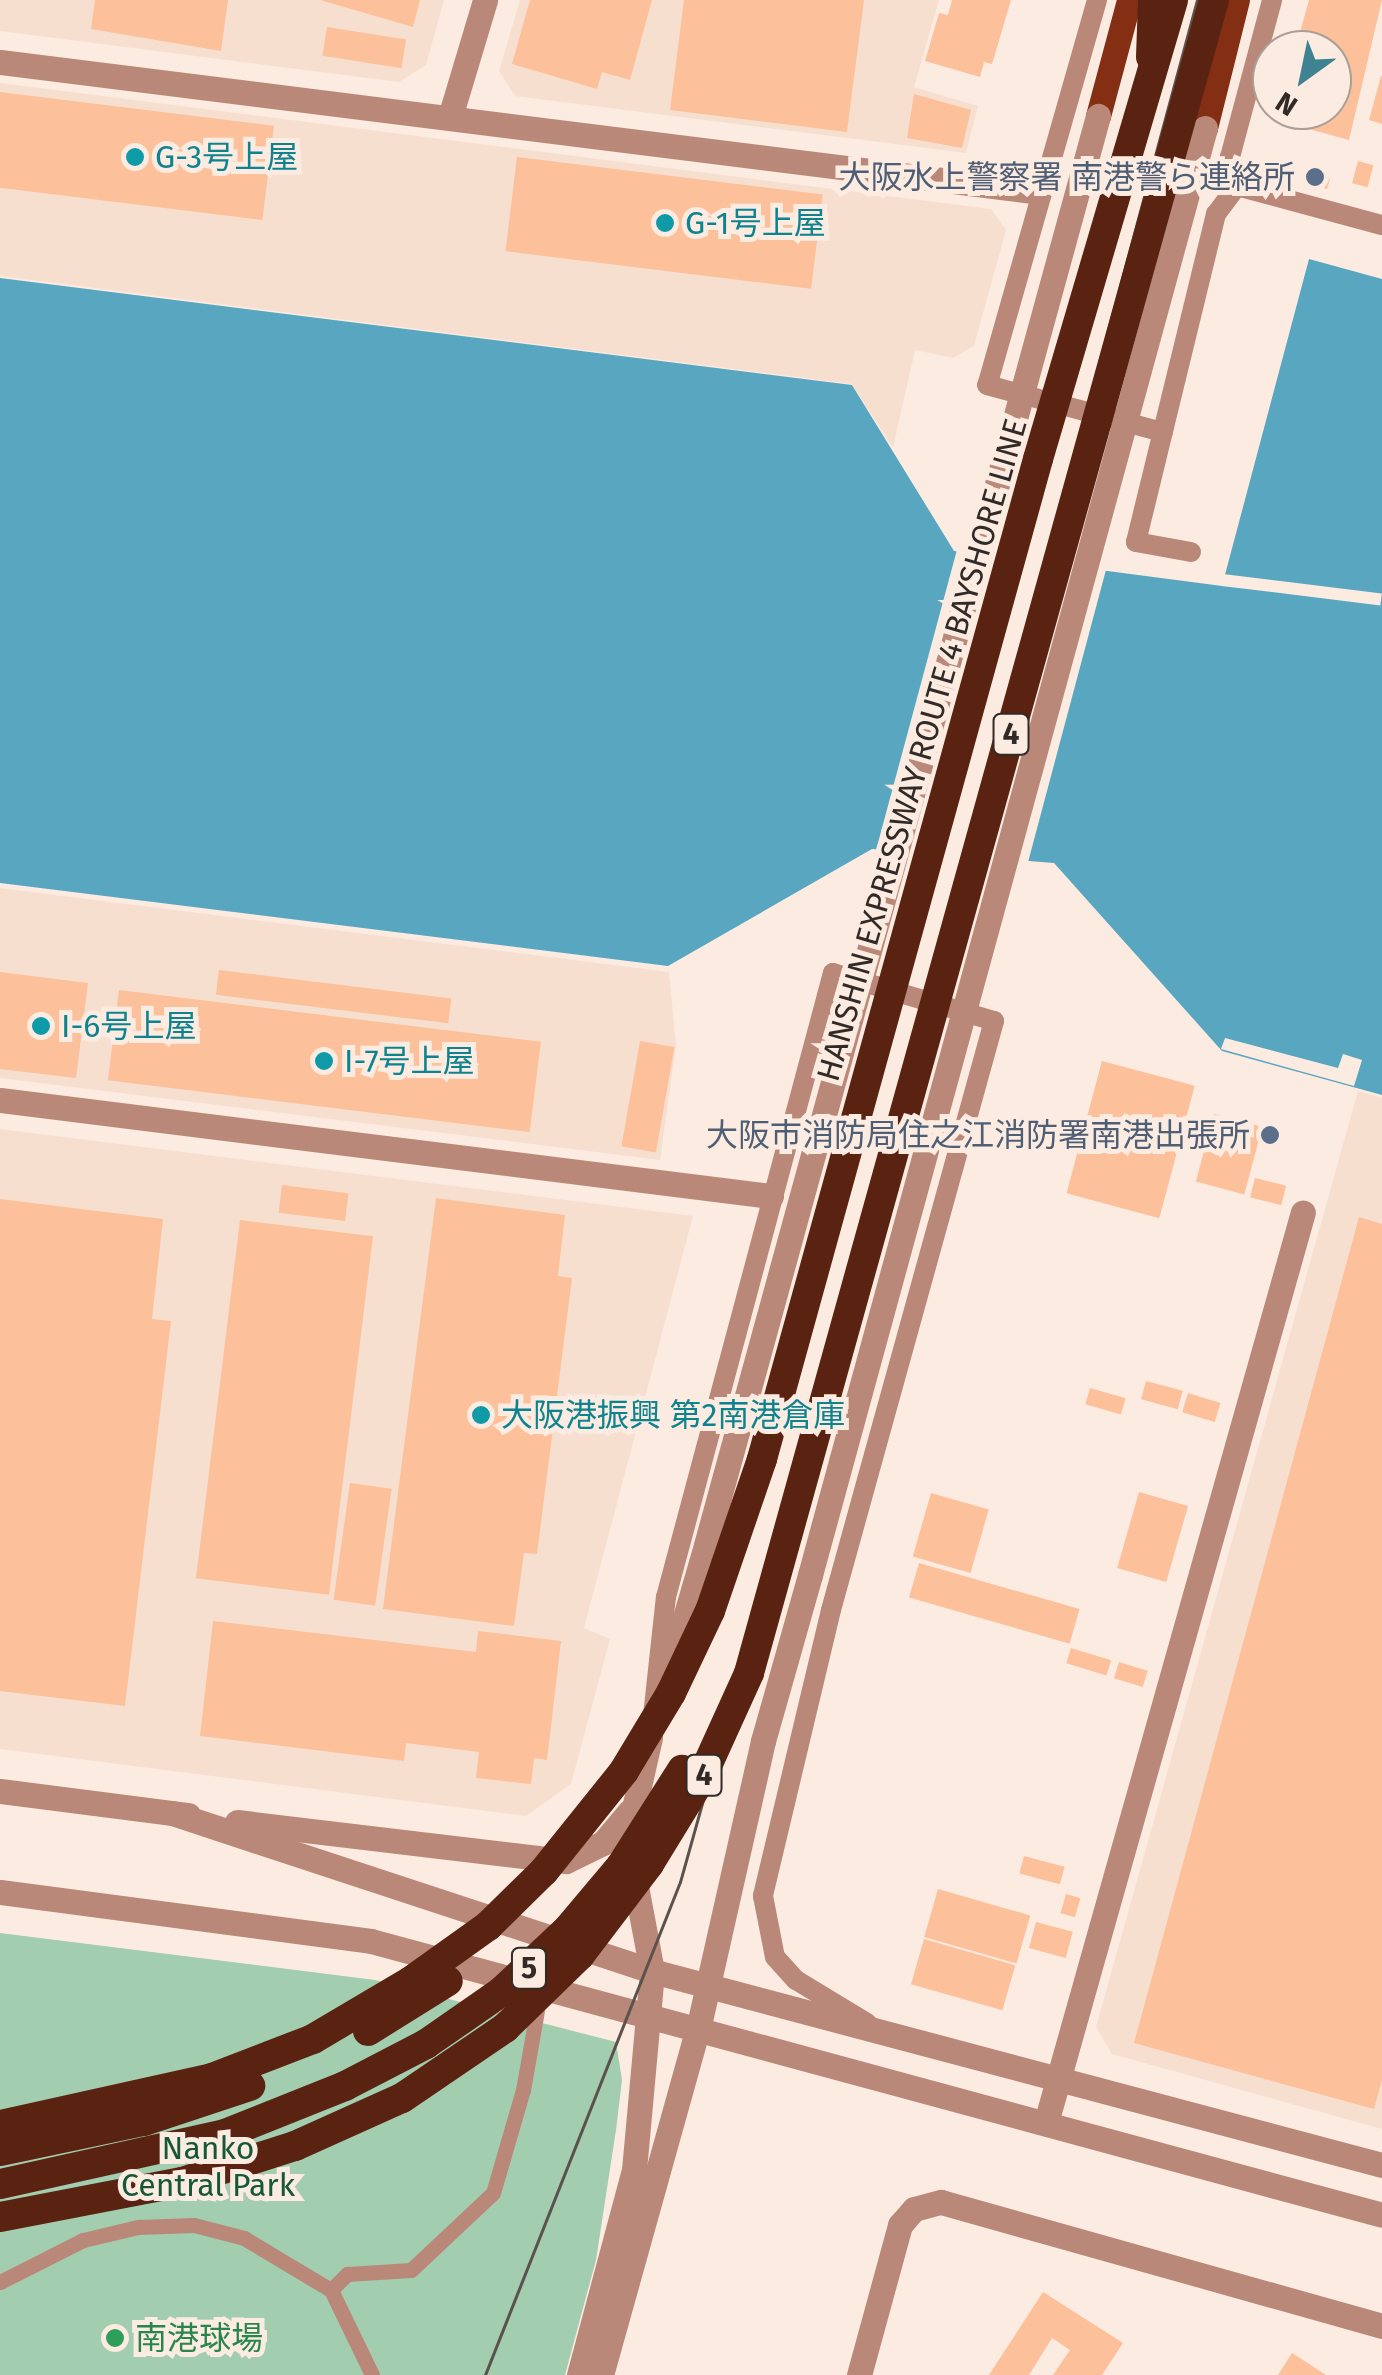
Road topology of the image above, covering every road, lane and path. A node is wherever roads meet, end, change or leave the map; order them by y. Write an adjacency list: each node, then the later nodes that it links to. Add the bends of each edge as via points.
1 (485, 0): 12 (street)
2 (1097, 0): 15 (street)
3 (1129, 0): 11 (main road)
4 (1153, 0): 10 (highway, bridge)
5 (1172, 0): 10 (highway, HANSHIN EXPRESSWAY ROUTE 4 BAYSHORE LINE / 4, bridge)
6 (1214, 0): 23 (highway, 4, bridge)
7 (1237, 0): 13 (main road)
8 (1272, 0): 14 (street, via 1230,157)
9 (0, 62): 12 (street)
10 (1149, 90): 22 (highway, HANSHIN EXPRESSWAY ROUTE 4 BAYSHORE LINE / 4, bridge, via 1038,458)
11 (1098, 116): 24 (street, bridge)
12 (450, 118): 15 (street)
13 (1204, 128): 30 (street, bridge, via 763,1741)
14 (1237, 186): 16 (street); 17 (street, via 1216,214)
15 (1039, 192): 17 (street, via 987,385)
16 (1382, 225)
17 (1163, 432): 18 (street, via 1136,542)
18 (1191, 552)
19 (0, 1100): 20 (street)
20 (771, 1196): 24 (street, via 666,1597); 34 (street, via 833,973 994,1021 831,1610 763,1896 776,1958 796,1980)
21 (1303, 1212): 35 (street)
22 (762, 1459): 37 (highway, HANSHIN EXPRESSWAY ROUTE 4 BAYSHORE LINE / 4, bridge, via 710,1610 654,1721 569,1844 488,1926 356,2015 263,2060 150,2096); 38 (highway, 5, bridge, via 719,1610 681,1700 585,1847 493,1945 412,2006 293,2068 144,2121)
23 (809, 1468): 40 (highway, 5, bridge, via 692,1753 621,1866 533,1964 426,2044 277,2116 186,2145); 42 (highway, 4, bridge, via 754,1656 722,1739 625,1898 532,2005 434,2078 330,2132 182,2182)
24 (650, 1738): 26 (street)
25 (0, 1791): 27 (street)
26 (630, 1811): 27 (street, via 588,1854 539,1861); 29 (street, via 627,1839)
27 (172, 1813): 29 (street)
28 (0, 1892): 32 (street, via 371,1940)
29 (652, 1970): 30 (street); 32 (street)
30 (708, 1984): 33 (street); 34 (street)
31 (537, 2011): 44 (street, via 523,2090 492,2193 411,2270 347,2274)
32 (650, 2012): 33 (street); 47 (street, via 634,2170)
33 (699, 2024): 36 (street); 48 (street)
34 (874, 2027): 35 (street)
35 (1059, 2076): 36 (street); 39 (street)
36 (1047, 2119): 41 (street)
37 (0, 2125)
38 (0, 2151)
39 (1382, 2165)
40 (0, 2184)
41 (1382, 2215)
42 (0, 2217)
43 (0, 2282): 44 (street, via 84,2240 138,2227 194,2226 274,2252)
44 (330, 2290): 46 (street)
45 (1382, 2326): 49 (street, via 942,2202 914,2209 900,2225)
46 (372, 2375)
47 (579, 2375)
48 (602, 2375)
49 (859, 2375)

